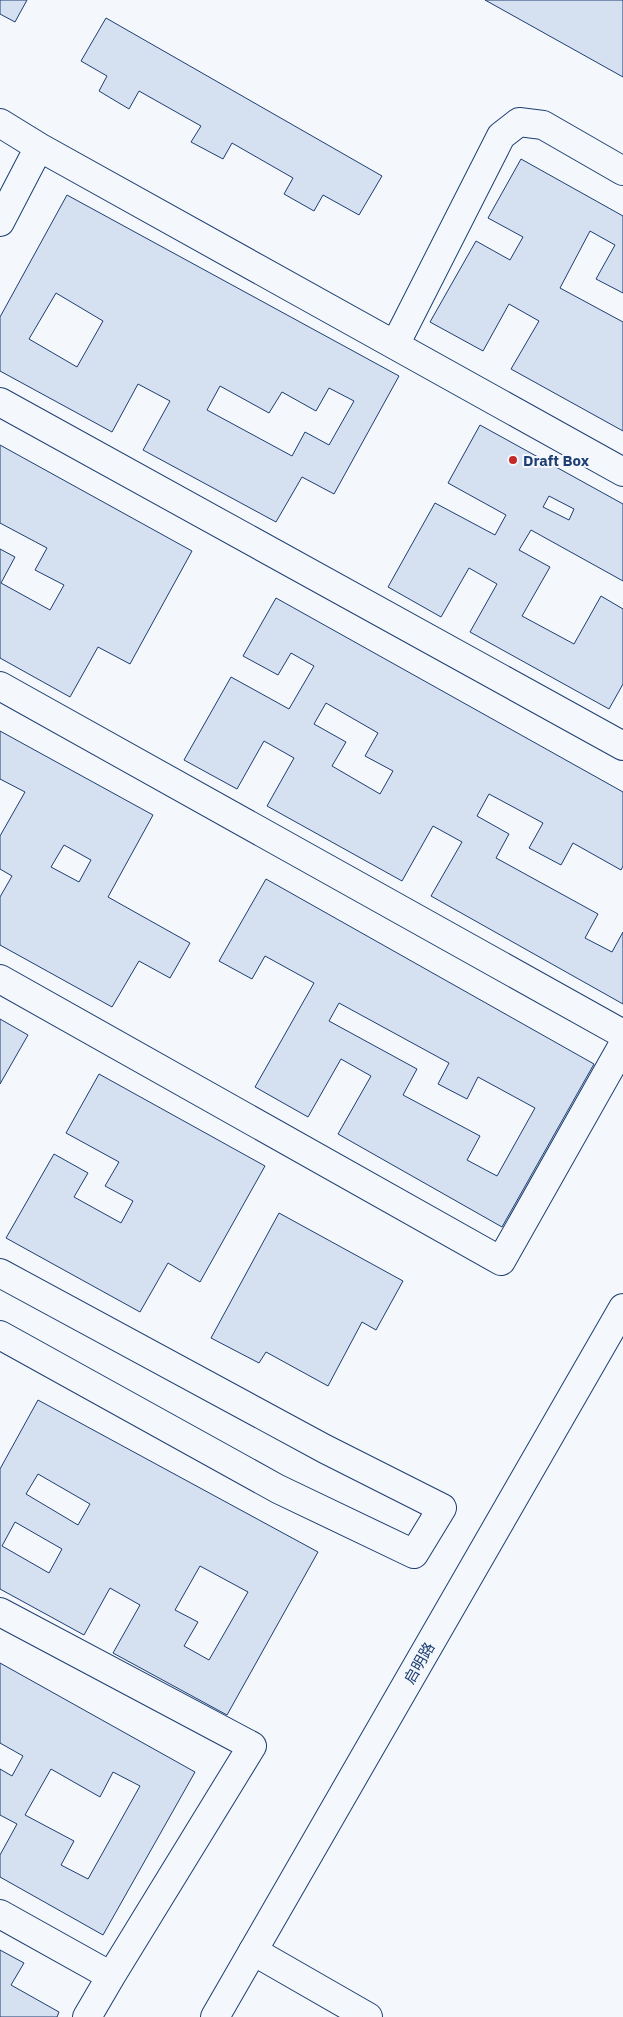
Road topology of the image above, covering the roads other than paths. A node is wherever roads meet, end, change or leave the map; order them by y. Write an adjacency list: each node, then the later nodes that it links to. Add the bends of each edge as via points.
1 (0, 123): 2 (street)
2 (39, 147): 4 (street); 5 (street)
3 (623, 171): 5 (street, via 543,125 519,122 501,136)
4 (0, 222)
5 (395, 345): 7 (street)
6 (0, 402): 9 (street)
7 (623, 472)
8 (0, 686): 11 (street)
9 (623, 746)
10 (0, 979): 12 (street, via 501,1261)
11 (623, 1034)
12 (623, 1045)
13 (0, 1273): 15 (street, via 325,1450 442,1508 414,1554 278,1489)
14 (623, 1308): 18 (street, 启明路)
15 (0, 1335)
16 (0, 1612): 19 (street, via 252,1746)
17 (0, 1914): 19 (street)
18 (253, 1951): 21 (street, 启明路); 22 (street)
19 (111, 1976): 20 (street)
20 (87, 2017)
21 (215, 2017)
22 (368, 2017)

